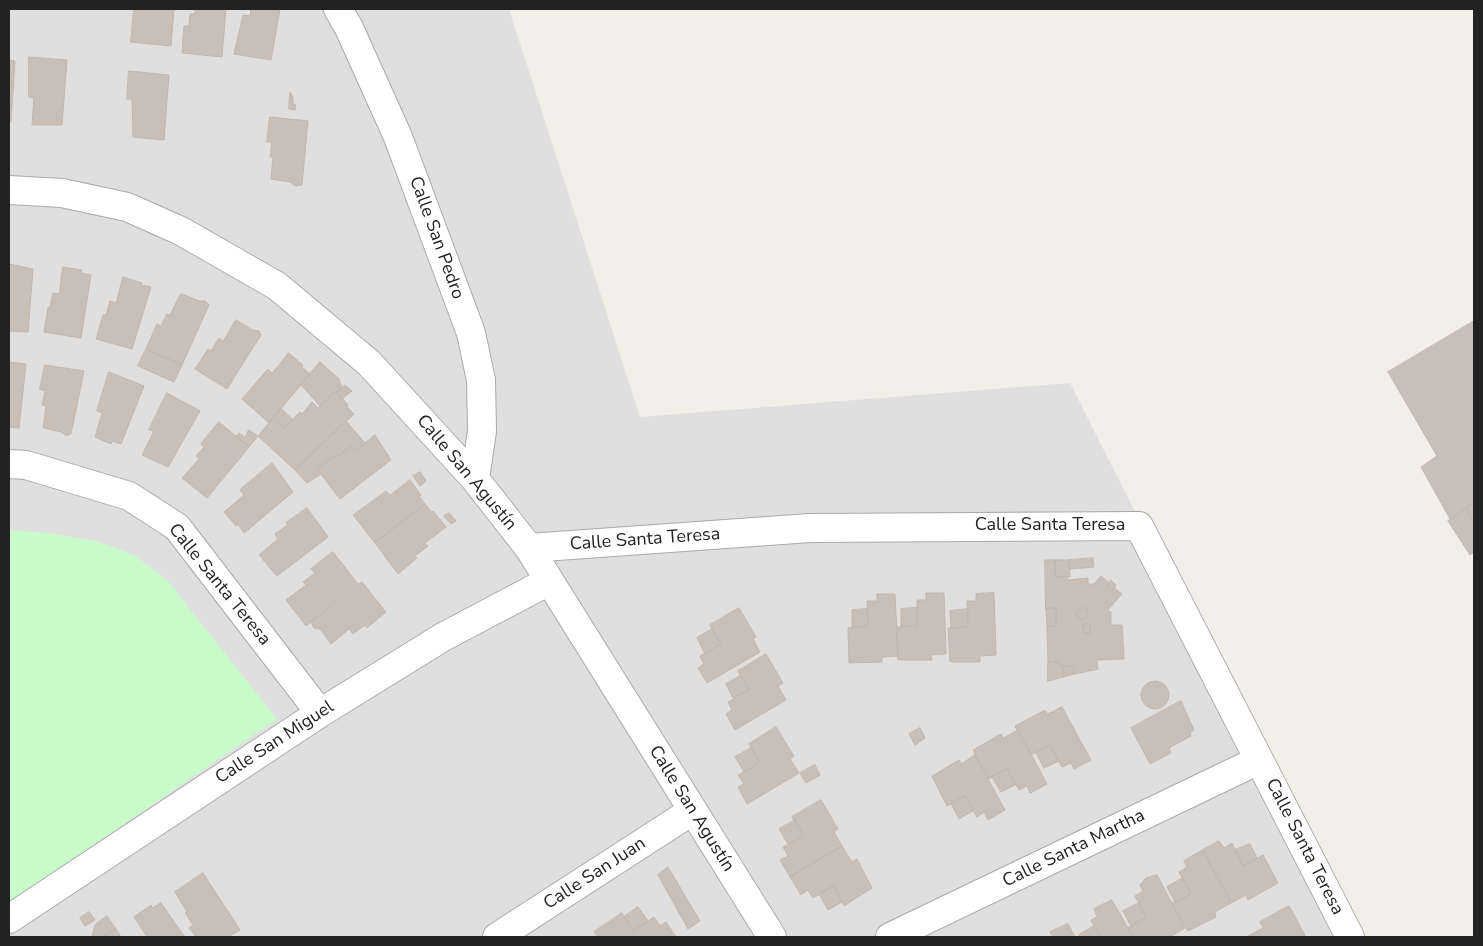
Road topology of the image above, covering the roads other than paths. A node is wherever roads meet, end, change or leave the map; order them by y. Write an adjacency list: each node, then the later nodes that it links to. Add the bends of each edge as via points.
1 (338, 9): 4 (street, Calle San Pedro, via 398,137 471,333 481,380 482,431)
2 (9, 190): 4 (street, Calle San Agustín, via 62,193 126,207 181,231 277,286 369,363)
3 (9, 464): 7 (street, Calle Santa Teresa, via 26,465 129,496 176,527)
4 (475, 479): 5 (street, Calle San Agustín)
5 (529, 548): 6 (street, Calle San Agustín); 8 (street, Calle Santa Teresa, via 810,528 1139,526)
6 (549, 581): 7 (street, Calle San Miguel, via 443,637); 9 (street, Calle San Agustín)
7 (320, 713): 10 (street, Calle San Miguel)
8 (1259, 760): 13 (street, Calle Santa Martha); 14 (street, Calle Santa Teresa)
9 (692, 811): 11 (street, Calle San Juan); 12 (street, Calle San Agustín)
10 (9, 919)
11 (497, 937)
12 (772, 937)
13 (890, 937)
14 (1350, 937)

